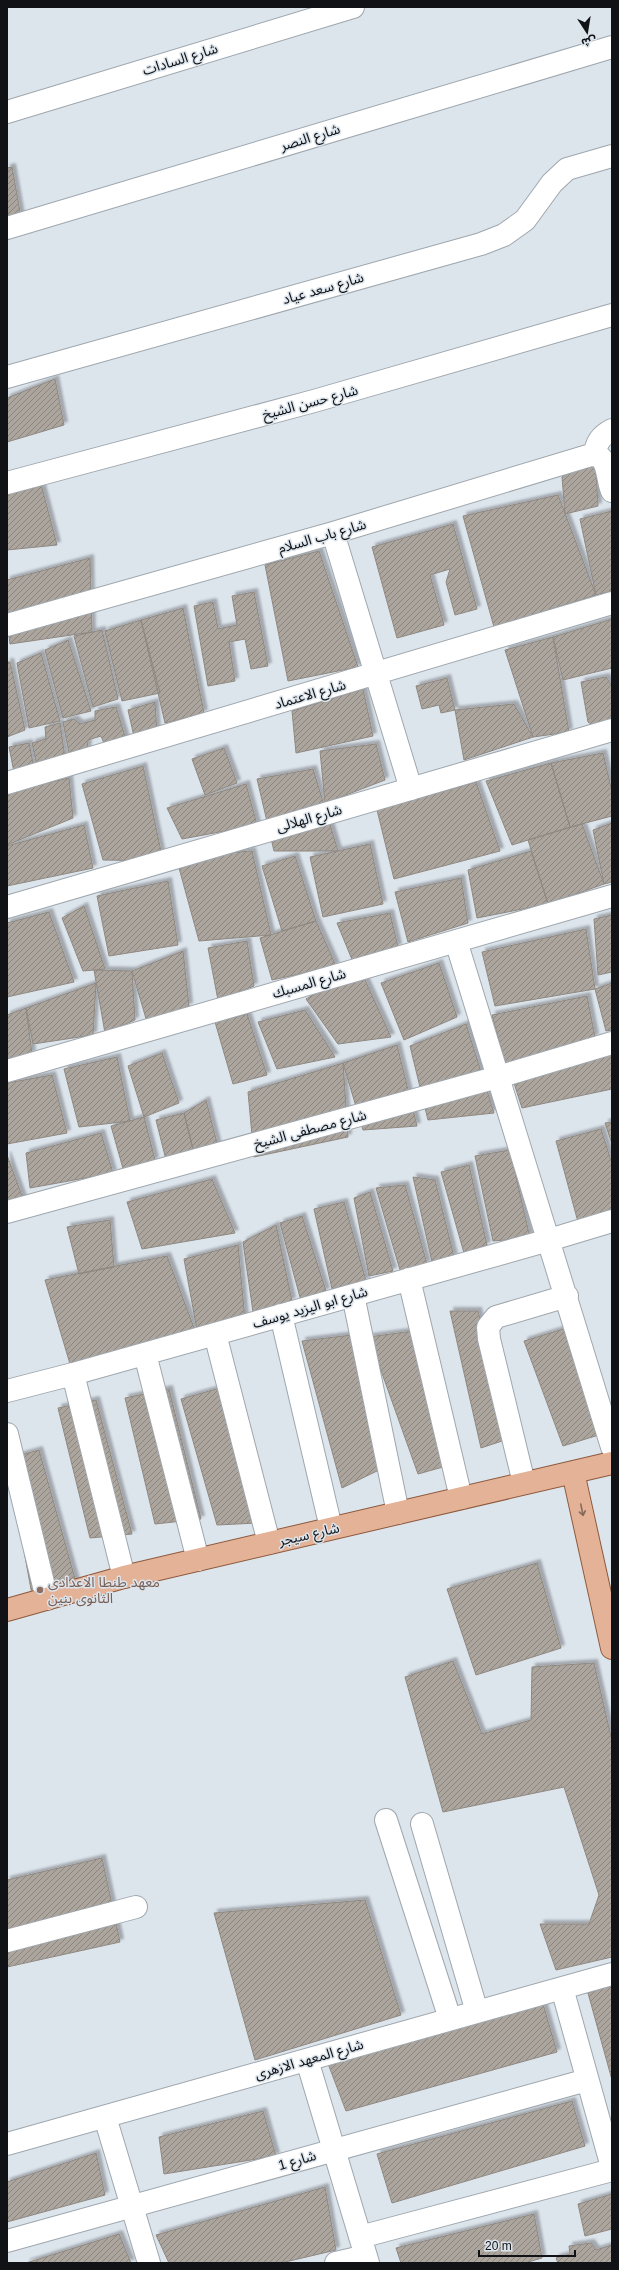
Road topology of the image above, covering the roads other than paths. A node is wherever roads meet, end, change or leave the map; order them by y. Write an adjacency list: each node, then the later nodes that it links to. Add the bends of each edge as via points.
1 (353, 7): 3 (street, شارع السادات)
2 (612, 47): 5 (street, شارع النصر)
3 (7, 112)
4 (612, 156): 7 (street, شارع سعد عياد, via 567,169 552,183 525,220 504,235 481,244)
5 (7, 228)
6 (612, 315): 10 (street, شارع حسن الشيخ, via 314,401)
7 (7, 377)
8 (612, 430): 9 (street, via 599,439)
9 (595, 455): 11 (street, via 604,461); 12 (street, شارع باب السلام)
10 (7, 483)
11 (612, 491)
12 (333, 533): 14 (street, شارع باب السلام); 15 (street)
13 (612, 603): 15 (street, شارع الاعتماد)
14 (7, 625)
15 (376, 674): 17 (street, شارع الاعتماد); 18 (street)
16 (612, 730): 18 (street, شارع الهلالى)
17 (7, 782)
18 (411, 789): 20 (street, شارع الهلالى)
19 (612, 896): 21 (street, شارع المسبك)
20 (7, 907)
21 (456, 941): 23 (street, شارع المسبك); 24 (street)
22 (612, 1043): 24 (street, شارع مصطفى الشيخ)
23 (7, 1071)
24 (498, 1077): 25 (street, شارع مصطفى الشيخ); 27 (street)
25 (7, 1212)
26 (612, 1221): 27 (street, شارع ابو اليزيد يوسف)
27 (549, 1240): 28 (street, شارع ابو اليزيد يوسف); 30 (street)
28 (409, 1279): 29 (street, شارع ابو اليزيد يوسف); 41 (street)
29 (353, 1295): 31 (street, شارع ابو اليزيد يوسف); 42 (street)
30 (567, 1296): 37 (street); 40 (street, via 496,1317 488,1327)
31 (281, 1315): 32 (street, شارع ابو اليزيد يوسف); 43 (street)
32 (215, 1334): 33 (street, شارع ابو اليزيد يوسف); 44 (street)
33 (145, 1354): 34 (street, شارع ابو اليزيد يوسف); 45 (street)
34 (73, 1374): 35 (street, شارع ابو اليزيد يوسف); 46 (street)
35 (7, 1390)
36 (7, 1434): 47 (street)
37 (612, 1447)
38 (612, 1463): 39 (main road, شارع سيجر)
39 (573, 1472): 40 (main road, شارع سيجر); 49 (main road, one-way to 49)
40 (524, 1483): 41 (main road, شارع سيجر)
41 (461, 1498): 42 (main road, شارع سيجر)
42 (398, 1513): 43 (main road, شارع سيجر)
43 (331, 1528): 44 (main road, شارع سيجر)
44 (269, 1543): 45 (main road, شارع سيجر)
45 (198, 1560): 46 (main road, شارع سيجر)
46 (124, 1577): 47 (main road, شارع سيجر)
47 (47, 1598): 48 (main road, شارع سيجر)
48 (7, 1610)
49 (612, 1648)
50 (386, 1820): 57 (street)
51 (422, 1824): 56 (street)
52 (136, 1907): 53 (street)
53 (7, 1941)
54 (612, 1974): 55 (street, شارع المعهد الازهرى)
55 (562, 1988): 56 (street, شارع المعهد الازهرى); 59 (street)
56 (477, 2012): 57 (street, شارع المعهد الازهرى)
57 (450, 2019): 58 (street, شارع المعهد الازهرى)
58 (307, 2060): 60 (street, شارع المعهد الازهرى); 62 (street)
59 (587, 2080): 62 (street, شارع 1); 63 (street)
60 (105, 2117): 61 (street, شارع المعهد الازهرى); 64 (street)
61 (7, 2144)
62 (334, 2150): 64 (street, شارع 1); 66 (street)
63 (612, 2169): 66 (street)
64 (132, 2206): 65 (street, شارع 1); 67 (street)
65 (7, 2241)
66 (365, 2252): 68 (street)
67 (149, 2263)
68 (336, 2263)

